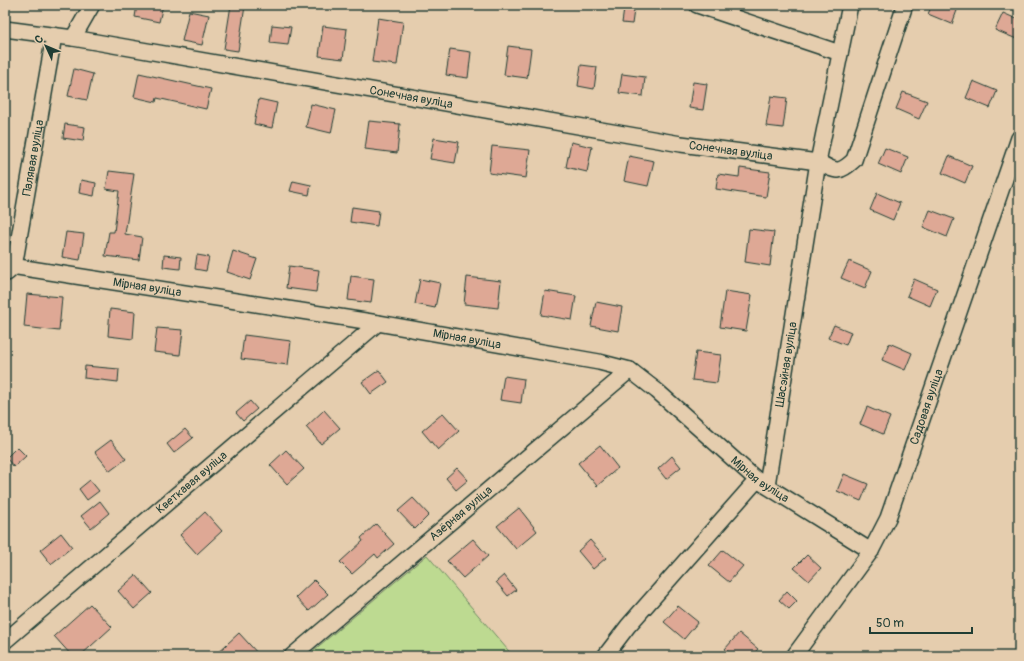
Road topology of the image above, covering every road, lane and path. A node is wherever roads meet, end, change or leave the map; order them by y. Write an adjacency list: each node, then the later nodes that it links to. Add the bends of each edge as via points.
1 (92, 5): 7 (street)
2 (697, 5): 8 (street)
3 (850, 5): 8 (street, Шасэйная вуліца)
4 (905, 5): 10 (street, Сонечная вуліца, via 854,160 845,169 836,171)
5 (5, 28): 6 (street, Сонечная вуліца)
6 (54, 36): 7 (street, Сонечная вуліца); 11 (street, Палявая вуліца)
7 (73, 38): 10 (street, Сонечная вуліца, via 681,144)
8 (840, 53): 10 (street, Шасэйная вуліца)
9 (1019, 138): 15 (street, Садовая вуліца, via 888,518)
10 (818, 162): 14 (street, Шасэйная вуліца, via 767,485)
11 (8, 269): 12 (street, Мірная вуліца)
12 (378, 323): 13 (street, Мірная вуліца, via 599,362); 16 (street, Кветкавая вуліца)
13 (630, 370): 14 (street, Мірная вуліца); 17 (street, Азёрная вуліца)
14 (757, 480): 15 (street, Мірная вуліца); 18 (street, via 628,626)
15 (872, 551): 19 (street, Садовая вуліца)
16 (5, 641)
17 (292, 656)
18 (605, 656)
19 (794, 656)

